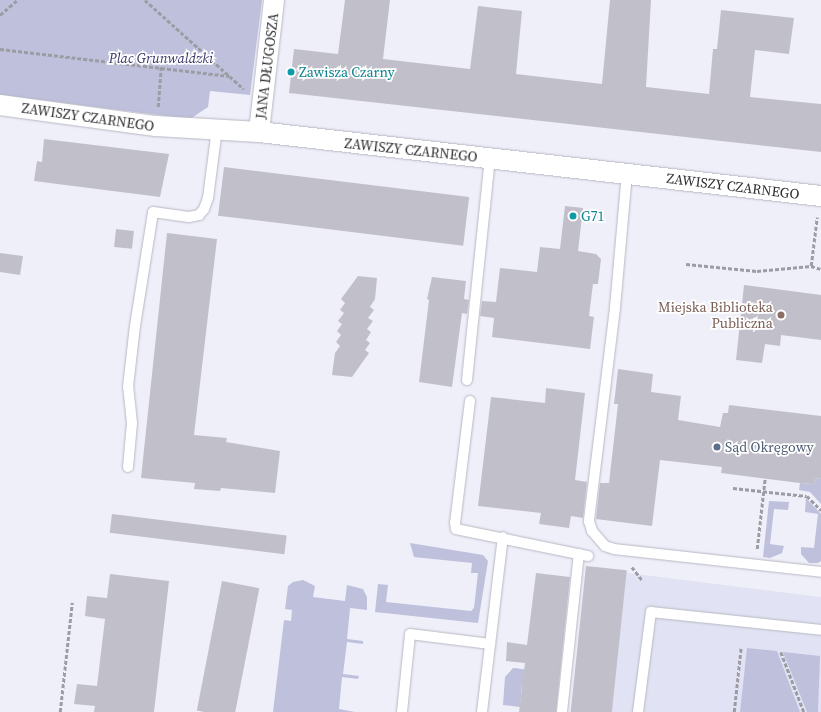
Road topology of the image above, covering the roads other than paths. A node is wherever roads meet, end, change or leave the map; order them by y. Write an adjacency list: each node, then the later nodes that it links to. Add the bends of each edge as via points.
1 (274, 0): 4 (street, JANA DŁUGOSZA)
2 (0, 105): 3 (street, ZAWISZY CZARNEGO, via 156,126)
3 (216, 129): 4 (street, ZAWISZY CZARNEGO); 10 (lane, via 208,198 204,210 199,215 190,216 154,212 135,326 128,387 132,423)
4 (259, 132): 5 (street, ZAWISZY CZARNEGO)
5 (490, 158): 6 (street, ZAWISZY CZARNEGO); 8 (lane)
6 (627, 173): 7 (street, ZAWISZY CZARNEGO); 12 (lane, via 616,308 589,522 595,537 614,549)
7 (819, 205)
8 (467, 380)
9 (470, 401): 11 (lane, via 454,523 459,531)
10 (128, 467)
11 (504, 537): 14 (lane); 17 (lane, via 584,555)
12 (821, 572)
13 (821, 630): 18 (lane, via 651,612)
14 (490, 644): 15 (lane, via 410,634); 16 (lane)
15 (402, 712)
16 (482, 712)
17 (562, 712)
18 (638, 712)

